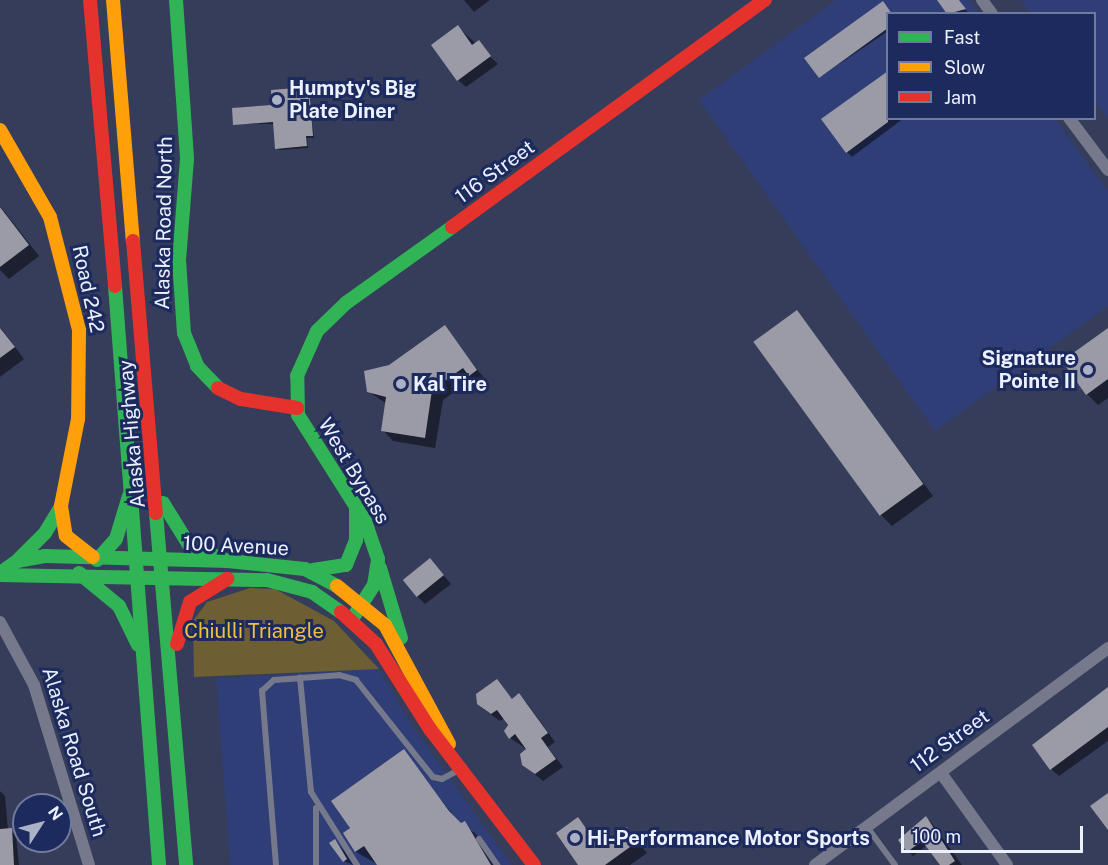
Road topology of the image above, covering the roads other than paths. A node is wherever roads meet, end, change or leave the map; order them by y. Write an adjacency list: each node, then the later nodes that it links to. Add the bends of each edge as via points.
1 (90, 0): 9 (main road, Alaska Highway)
2 (113, 0): 10 (main road, Alaska Highway)
3 (176, 0): 8 (main road, Alaska Road North, via 187,159 179,260 184,333 197,366 219,389 241,399)
4 (765, 0): 8 (main road, 116 Street, via 331,315 302,360)
5 (1070, 120): 7 (street)
6 (0, 130): 11 (main road, Road 242, via 50,218 79,330 78,419)
7 (1108, 170)
8 (297, 408): 12 (main road, West Bypass, via 310,442)
9 (133, 481): 14 (main road, via 116,539); 16 (main road, Alaska Highway)
10 (156, 484): 17 (main road, via 178,534 202,553); 18 (main road, Alaska Highway)
11 (61, 506): 14 (main road, Road 242, via 66,536); 15 (main road, Road 242, via 45,533)
12 (356, 507): 13 (main road, West Bypass); 19 (main road, via 356,540 346,566)
13 (378, 559): 25 (main road, via 374,585); 30 (main road, West Bypass)
14 (97, 560): 15 (main road, 100 Avenue, via 45,556); 16 (main road, 100 Avenue)
15 (17, 561): 21 (main road, Road 242)
16 (140, 561): 18 (main road, 100 Avenue); 22 (main road, Alaska Highway)
17 (228, 561): 18 (main road, 100 Avenue); 19 (main road, 100 Avenue)
18 (163, 562): 23 (main road, Alaska Highway)
19 (305, 569): 25 (main road, 100 Avenue)
20 (79, 573): 21 (main road, 100 Avenue); 22 (main road, 100 Avenue); 29 (main road, via 127,617)
21 (0, 574)
22 (141, 576): 23 (main road, 100 Avenue); 29 (main road, Alaska Highway)
23 (164, 578): 24 (main road, 100 Avenue); 32 (main road, Alaska Highway)
24 (227, 579): 26 (main road, 100 Avenue, via 300,586); 32 (main road, via 198,592 183,612)
25 (364, 603): 26 (main road); 30 (main road, 100 Avenue)
26 (352, 619): 33 (main road, 100 Avenue, via 385,657 430,729)
27 (0, 622): 39 (street, Alaska Road South, via 34,685)
28 (1108, 648): 35 (street, 112 Street)
29 (146, 672): 40 (main road, Alaska Highway)
30 (415, 673): 33 (main road, 100 Avenue)
31 (300, 678): 34 (lane, via 339,675 356,680 433,777 442,779); 36 (lane); 42 (lane, via 274,680 262,691)
32 (174, 684): 41 (main road, Alaska Highway)
33 (452, 751): 34 (main road, 100 Avenue)
34 (463, 768): 46 (main road, 100 Avenue)
35 (941, 772): 37 (street, 112 Street); 49 (street)
36 (316, 807): 43 (lane); 44 (lane)
37 (867, 826): 47 (street, 112 Street); 48 (lane)
38 (479, 840): 45 (lane)
39 (89, 865)
40 (159, 865)
41 (186, 865)
42 (276, 865)
43 (316, 865)
44 (357, 865)
45 (497, 865)
46 (534, 865)
47 (815, 865)
48 (895, 865)
49 (1007, 865)

